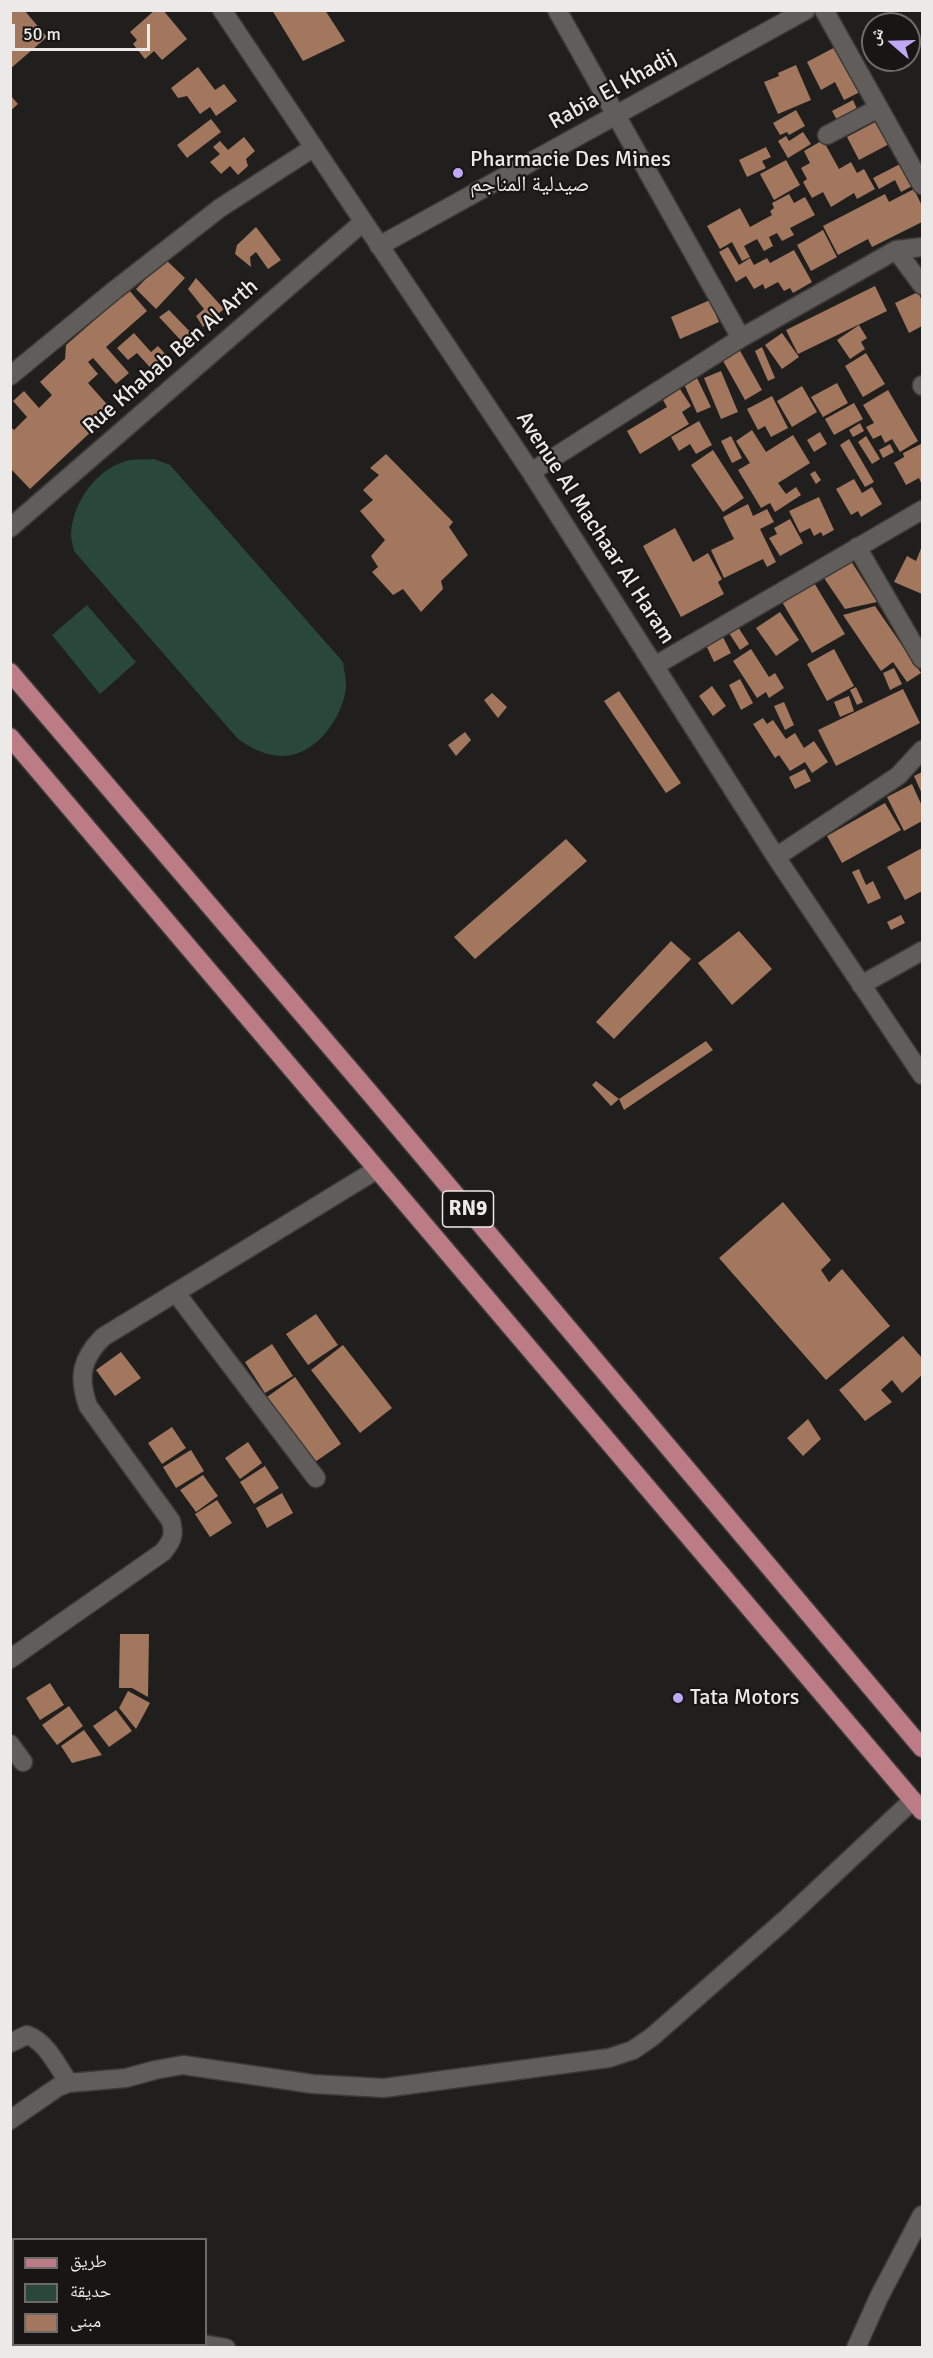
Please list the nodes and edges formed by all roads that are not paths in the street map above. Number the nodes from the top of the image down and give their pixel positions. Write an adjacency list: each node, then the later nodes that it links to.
1 (222, 10): 8 (street, Avenue Al Machaar Al Haram)
2 (557, 10): 6 (street)
3 (806, 10): 6 (street, Rabia El Khadij)
4 (824, 10): 5 (street)
5 (879, 108): 7 (street); 9 (street)
6 (615, 116): 11 (street, Rabia El Khadij); 15 (street)
7 (827, 135)
8 (313, 148): 10 (street, Avenue Al Machaar Al Haram); 16 (street)
9 (922, 185)
10 (362, 223): 11 (street, Avenue Al Machaar Al Haram); 19 (street, Rue Khabab Ben Al Arth)
11 (379, 246): 17 (street, Avenue Al Machaar Al Haram)
12 (922, 247): 13 (street)
13 (896, 250): 14 (street); 15 (street)
14 (922, 285)
15 (741, 338): 17 (street)
16 (10, 376)
17 (531, 472): 22 (street, Avenue Al Machaar Al Haram)
18 (922, 510): 20 (street)
19 (10, 528)
20 (857, 547): 21 (street); 22 (street)
21 (922, 659)
22 (656, 665): 26 (street, Avenue Al Machaar Al Haram)
23 (10, 672): 35 (main road, RN9)
24 (10, 737): 30 (main road, RN9)
25 (922, 750): 26 (street)
26 (776, 857): 28 (street, Avenue Al Machaar Al Haram)
27 (922, 951): 28 (street)
28 (861, 985): 29 (street, Avenue Al Machaar Al Haram)
29 (922, 1075)
30 (376, 1170): 31 (street); 37 (main road, RN9)
31 (176, 1293): 32 (street); 33 (street)
32 (316, 1478)
33 (10, 1659)
34 (10, 1744): 36 (street)
35 (922, 1748)
36 (23, 1762)
37 (918, 1806): 39 (street)
38 (10, 2043): 39 (street)
39 (69, 2083): 40 (street)
40 (10, 2120)
41 (922, 2215): 44 (street)
42 (207, 2345): 43 (street)
43 (226, 2348)
44 (856, 2348)

